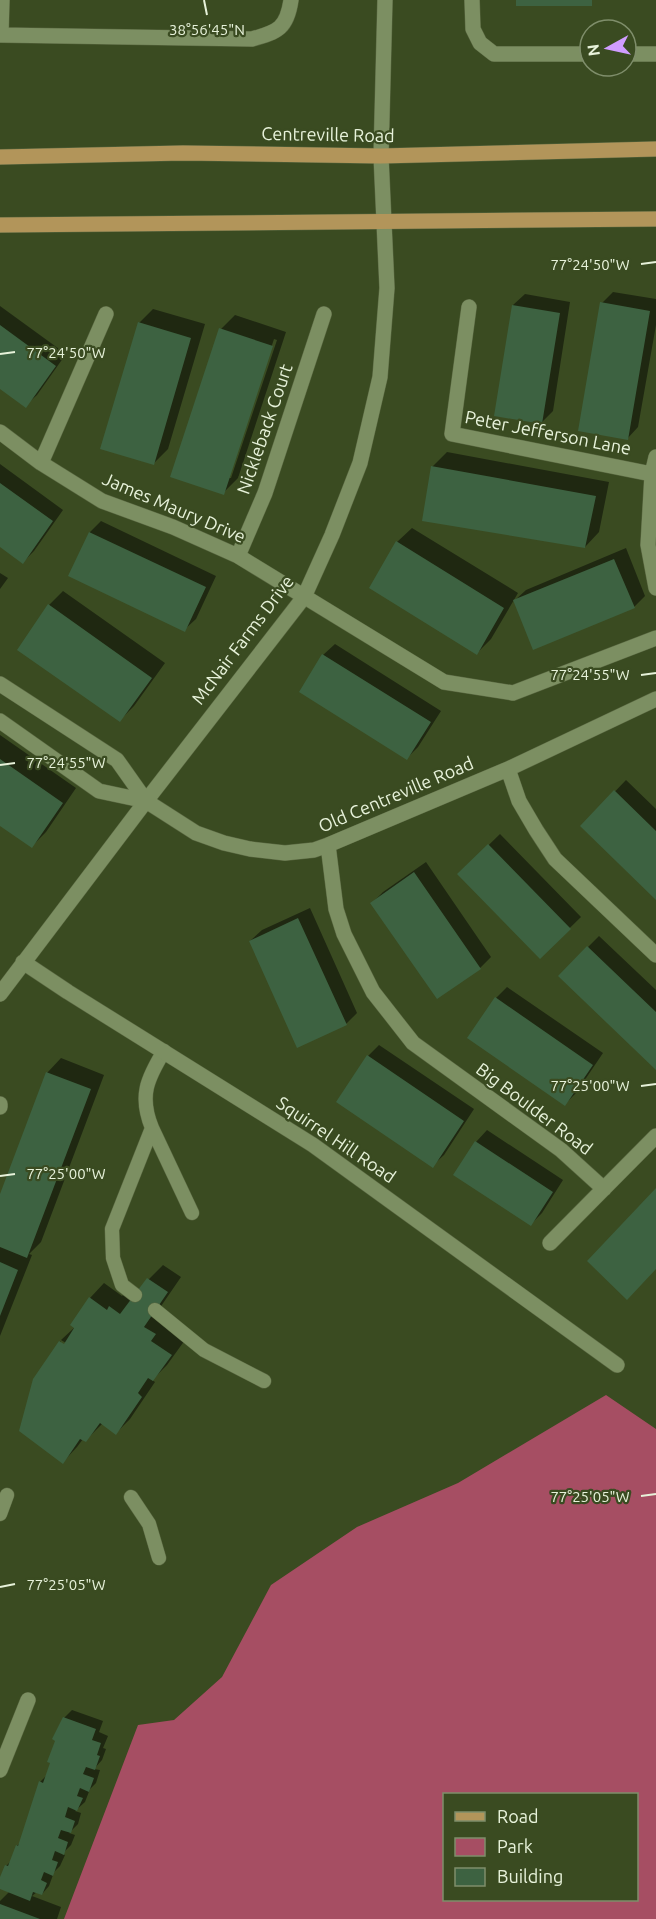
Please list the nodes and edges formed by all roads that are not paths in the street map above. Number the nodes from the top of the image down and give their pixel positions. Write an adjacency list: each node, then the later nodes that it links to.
1 (2, 0): 5 (street)
2 (291, 0): 5 (street)
3 (385, 0): 10 (street, McNair Farms Drive)
4 (472, 0): 6 (street)
5 (1, 35)
6 (578, 54)
7 (638, 54): 8 (street)
8 (656, 54)
9 (656, 149): 10 (main road, Centreville Road)
10 (381, 156): 11 (main road, Centreville Road); 13 (street, McNair Farms Drive)
11 (0, 157)
12 (656, 219): 13 (main road)
13 (385, 220): 14 (main road); 24 (street, McNair Farms Drive)
14 (0, 225)
15 (469, 307): 21 (street, Peter Jefferson Lane)
16 (324, 314): 22 (street, Nickleback Court)
17 (106, 315): 20 (street)
18 (0, 432): 20 (street, James Maury Drive)
19 (656, 457): 21 (street)
20 (41, 464): 22 (street, James Maury Drive)
21 (654, 474): 23 (street)
22 (238, 555): 24 (street, James Maury Drive)
23 (656, 588)
24 (304, 597): 25 (street, James Maury Drive); 30 (street, McNair Farms Drive)
25 (656, 638)
26 (0, 684): 30 (street)
27 (656, 699): 29 (street, Old Centreville Road)
28 (0, 721): 30 (street)
29 (508, 769): 31 (street, Old Centreville Road); 32 (street)
30 (146, 801): 31 (street, Old Centreville Road); 33 (street, McNair Farms Drive)
31 (328, 845): 38 (street, Big Boulder Road)
32 (656, 955)
33 (24, 962): 34 (street, McNair Farms Drive); 35 (street, Squirrel Hill Road)
34 (0, 994)
35 (164, 1052): 36 (lane); 43 (street, Squirrel Hill Road)
36 (152, 1128): 39 (lane); 41 (lane)
37 (656, 1136): 38 (street)
38 (604, 1189): 40 (street)
39 (192, 1213)
40 (550, 1244)
41 (135, 1295)
42 (155, 1310): 44 (lane)
43 (617, 1365)
44 (264, 1381)
45 (7, 1495): 47 (lane)
46 (131, 1497): 48 (lane)
47 (0, 1514)
48 (159, 1558)
49 (28, 1700): 50 (street)
50 (0, 1770)

